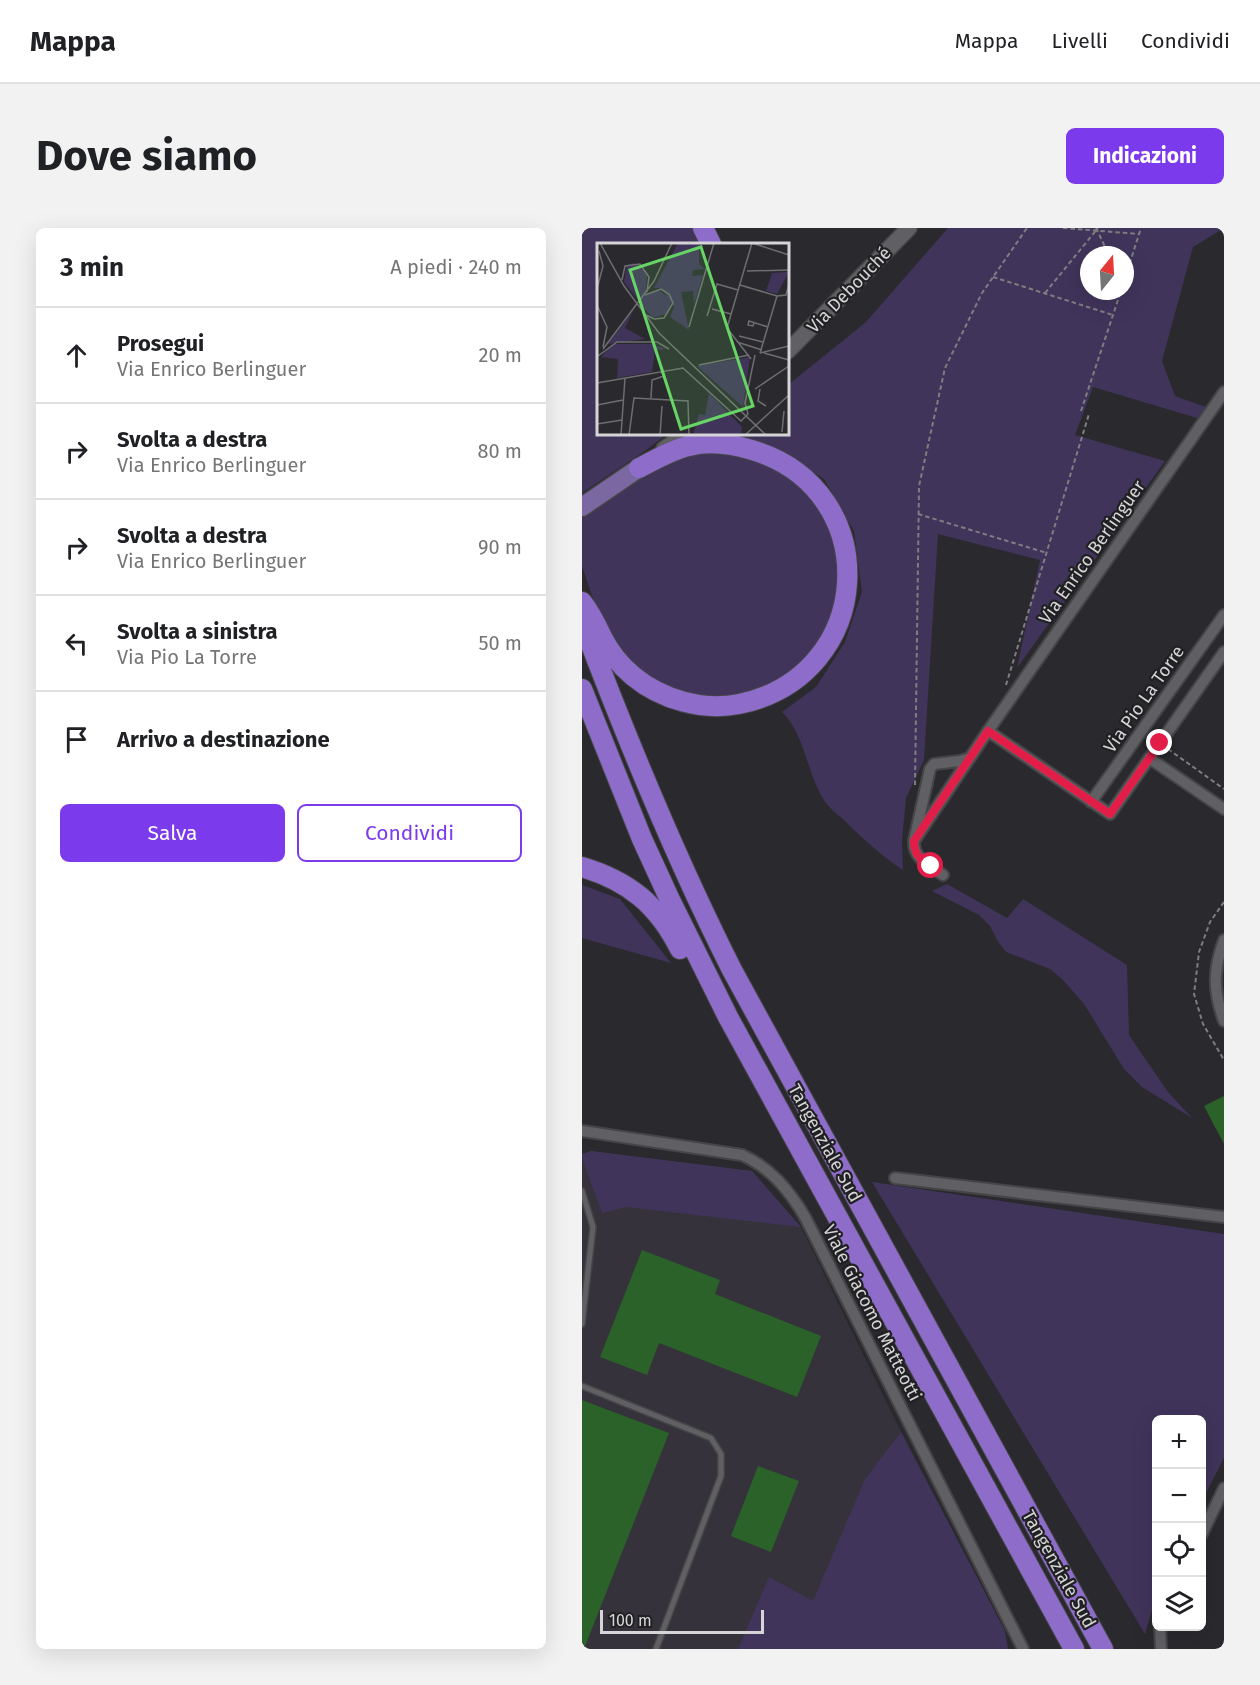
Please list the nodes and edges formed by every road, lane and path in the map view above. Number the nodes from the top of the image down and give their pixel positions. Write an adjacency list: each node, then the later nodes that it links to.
1 (703, 228): 8 (highway)
2 (909, 228): 15 (main road, Via Debouché)
3 (1027, 228): 11 (path)
4 (1062, 228): 6 (path)
5 (1141, 228): 7 (path)
6 (1097, 229): 7 (path); 9 (path); 12 (path)
7 (1139, 234): 10 (path)
8 (710, 243)
9 (1105, 246)
10 (1134, 250)
11 (993, 277): 12 (path); 22 (path)
12 (1045, 293): 14 (path)
13 (1118, 300): 14 (path)
14 (1113, 315): 17 (path)
15 (789, 350)
16 (1224, 392): 29 (street, Via Enrico Berlinguer)
17 (1081, 411)
18 (1089, 414): 23 (path)
19 (673, 440): 20 (main road)
20 (639, 468): 21 (main road); 24 (highway)
21 (584, 506)
22 (918, 514): 23 (path); 34 (path)
23 (1047, 553): 29 (path)
24 (582, 602)
25 (1224, 615): 37 (street, Via Pio La Torre)
26 (582, 621): 57 (highway, Tangenziale Sud)
27 (1224, 652): 31 (street)
28 (582, 689): 44 (highway, Tangenziale Sud)
29 (1011, 698): 30 (street, Via Enrico Berlinguer)
30 (988, 731): 32 (street, Via Enrico Berlinguer); 37 (street)
31 (1160, 743): 33 (street); 35 (path)
32 (970, 758): 34 (street); 36 (street, Via Enrico Berlinguer)
33 (1149, 758): 37 (street); 38 (street)
34 (920, 789): 36 (street); 39 (street)
35 (1224, 789)
36 (941, 800): 39 (street, Via Enrico Berlinguer)
37 (1092, 802)
38 (1224, 809)
39 (914, 841): 41 (street)
40 (582, 867): 44 (highway)
41 (943, 874)
42 (1224, 940): 43 (street)
43 (1224, 1021)
44 (759, 1077): 56 (highway, Tangenziale Sud)
45 (582, 1131): 55 (street, Viale Giacomo Matteotti)
46 (895, 1178): 48 (street)
47 (582, 1191): 49 (lane)
48 (1224, 1217)
49 (582, 1324)
50 (582, 1386): 54 (lane)
51 (1224, 1488): 52 (street)
52 (1206, 1526)
53 (1160, 1631): 58 (street)
54 (656, 1649)
55 (1023, 1649)
56 (1074, 1649)
57 (1103, 1649)
58 (1161, 1649)

